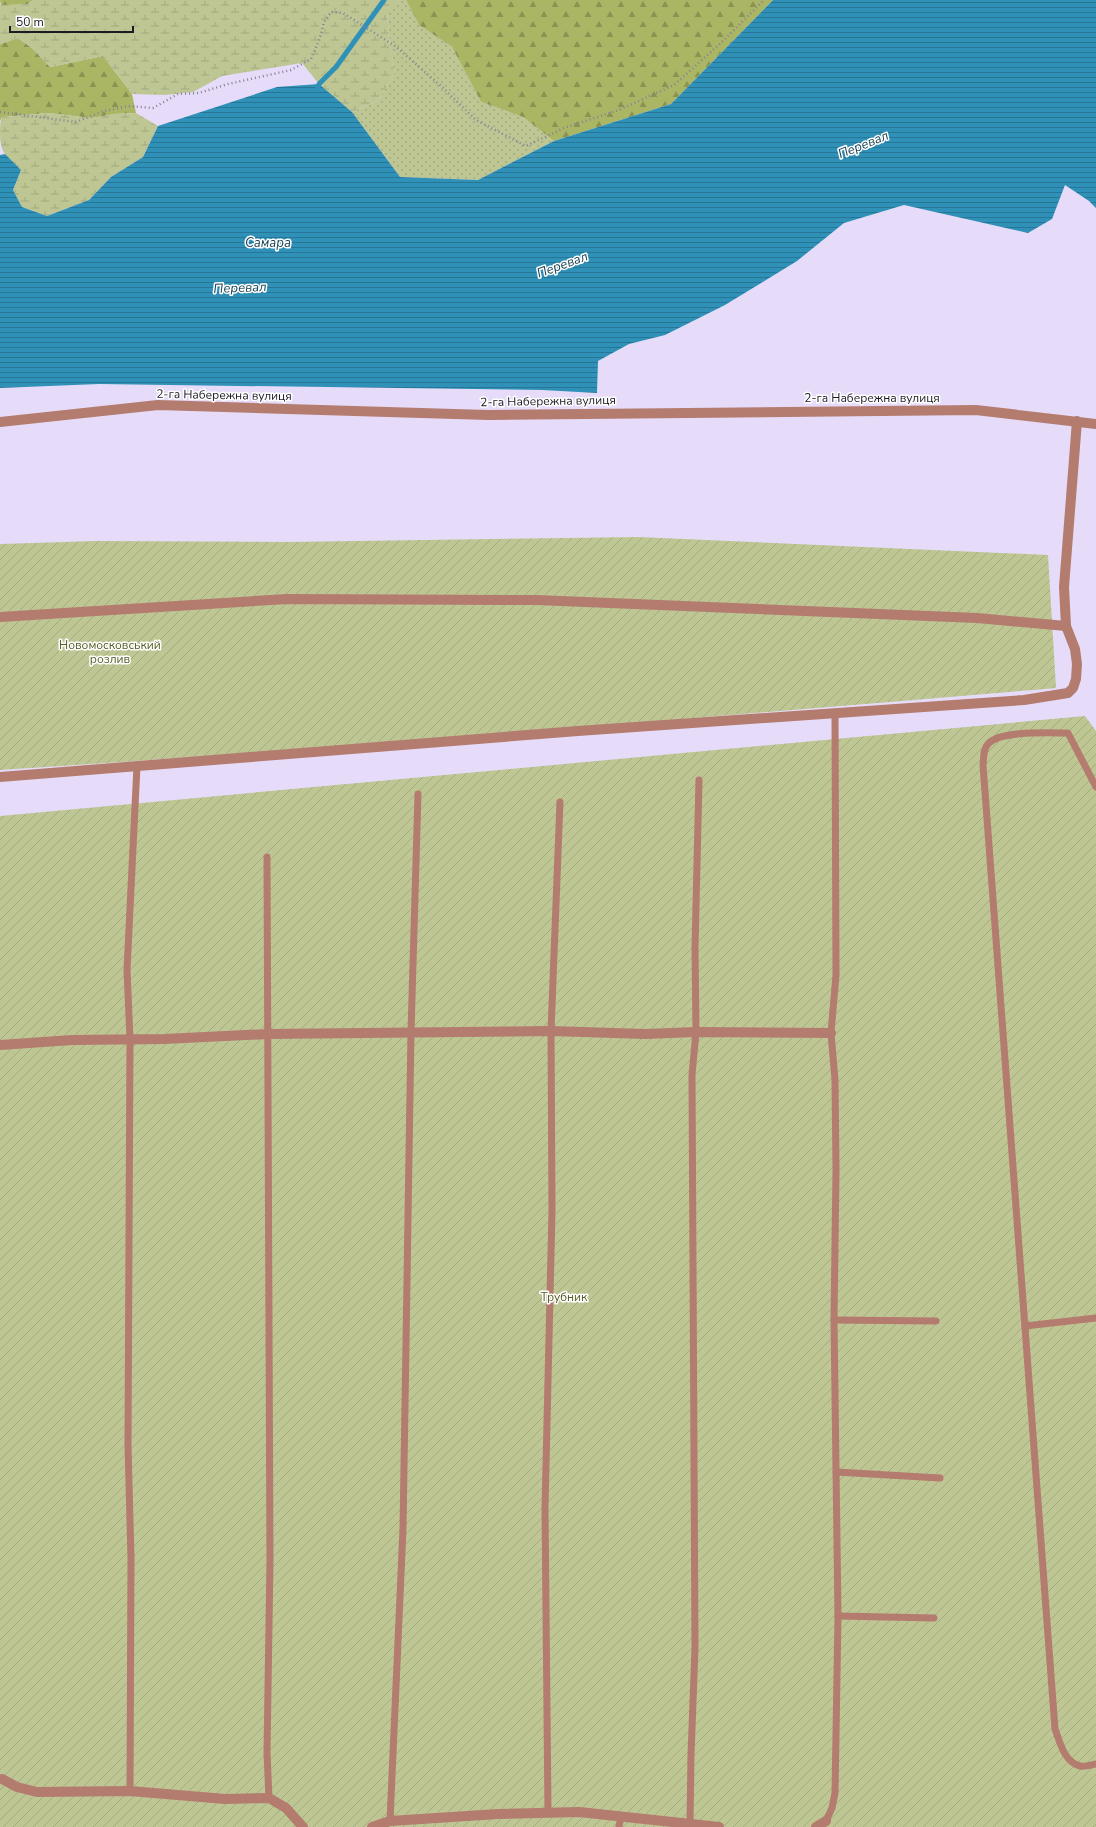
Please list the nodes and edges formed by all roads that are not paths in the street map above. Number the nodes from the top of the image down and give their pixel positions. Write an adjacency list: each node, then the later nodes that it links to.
1 (1077, 421): 2 (street, 2-га Набережна вулиця); 3 (street, 2-га Набережна вулиця); 5 (street)
2 (0, 422)
3 (1096, 424)
4 (0, 617): 5 (street)
5 (1066, 626): 6 (street)
6 (835, 713): 7 (street); 17 (lane)
7 (136, 766): 8 (street); 19 (lane)
8 (0, 777)
9 (699, 780): 16 (lane)
10 (1096, 787): 24 (lane)
11 (418, 794): 15 (lane)
12 (560, 802): 14 (lane)
13 (267, 857): 18 (lane)
14 (551, 1031): 15 (street); 16 (street); 33 (lane)
15 (411, 1032): 18 (street); 37 (lane)
16 (696, 1032): 17 (street); 36 (lane)
17 (831, 1033): 22 (lane)
18 (268, 1034): 19 (street); 32 (lane)
19 (130, 1039): 20 (street); 31 (lane)
20 (0, 1045)
21 (1096, 1318): 24 (lane)
22 (834, 1320): 23 (lane); 25 (lane)
23 (936, 1321)
24 (1025, 1326): 29 (lane)
25 (836, 1472): 26 (lane); 27 (lane)
26 (940, 1478)
27 (838, 1616): 28 (lane); 35 (lane)
28 (934, 1618)
29 (1096, 1764)
30 (1, 1778): 31 (street)
31 (130, 1791): 32 (street)
32 (269, 1798): 38 (street)
33 (548, 1813): 34 (street); 37 (street)
34 (621, 1816): 36 (street); 40 (lane)
35 (826, 1821): 42 (street)
36 (690, 1823): 41 (street)
37 (386, 1824): 39 (street)
38 (303, 1827)
39 (372, 1827)
40 (619, 1827)
41 (719, 1827)
42 (816, 1827)

